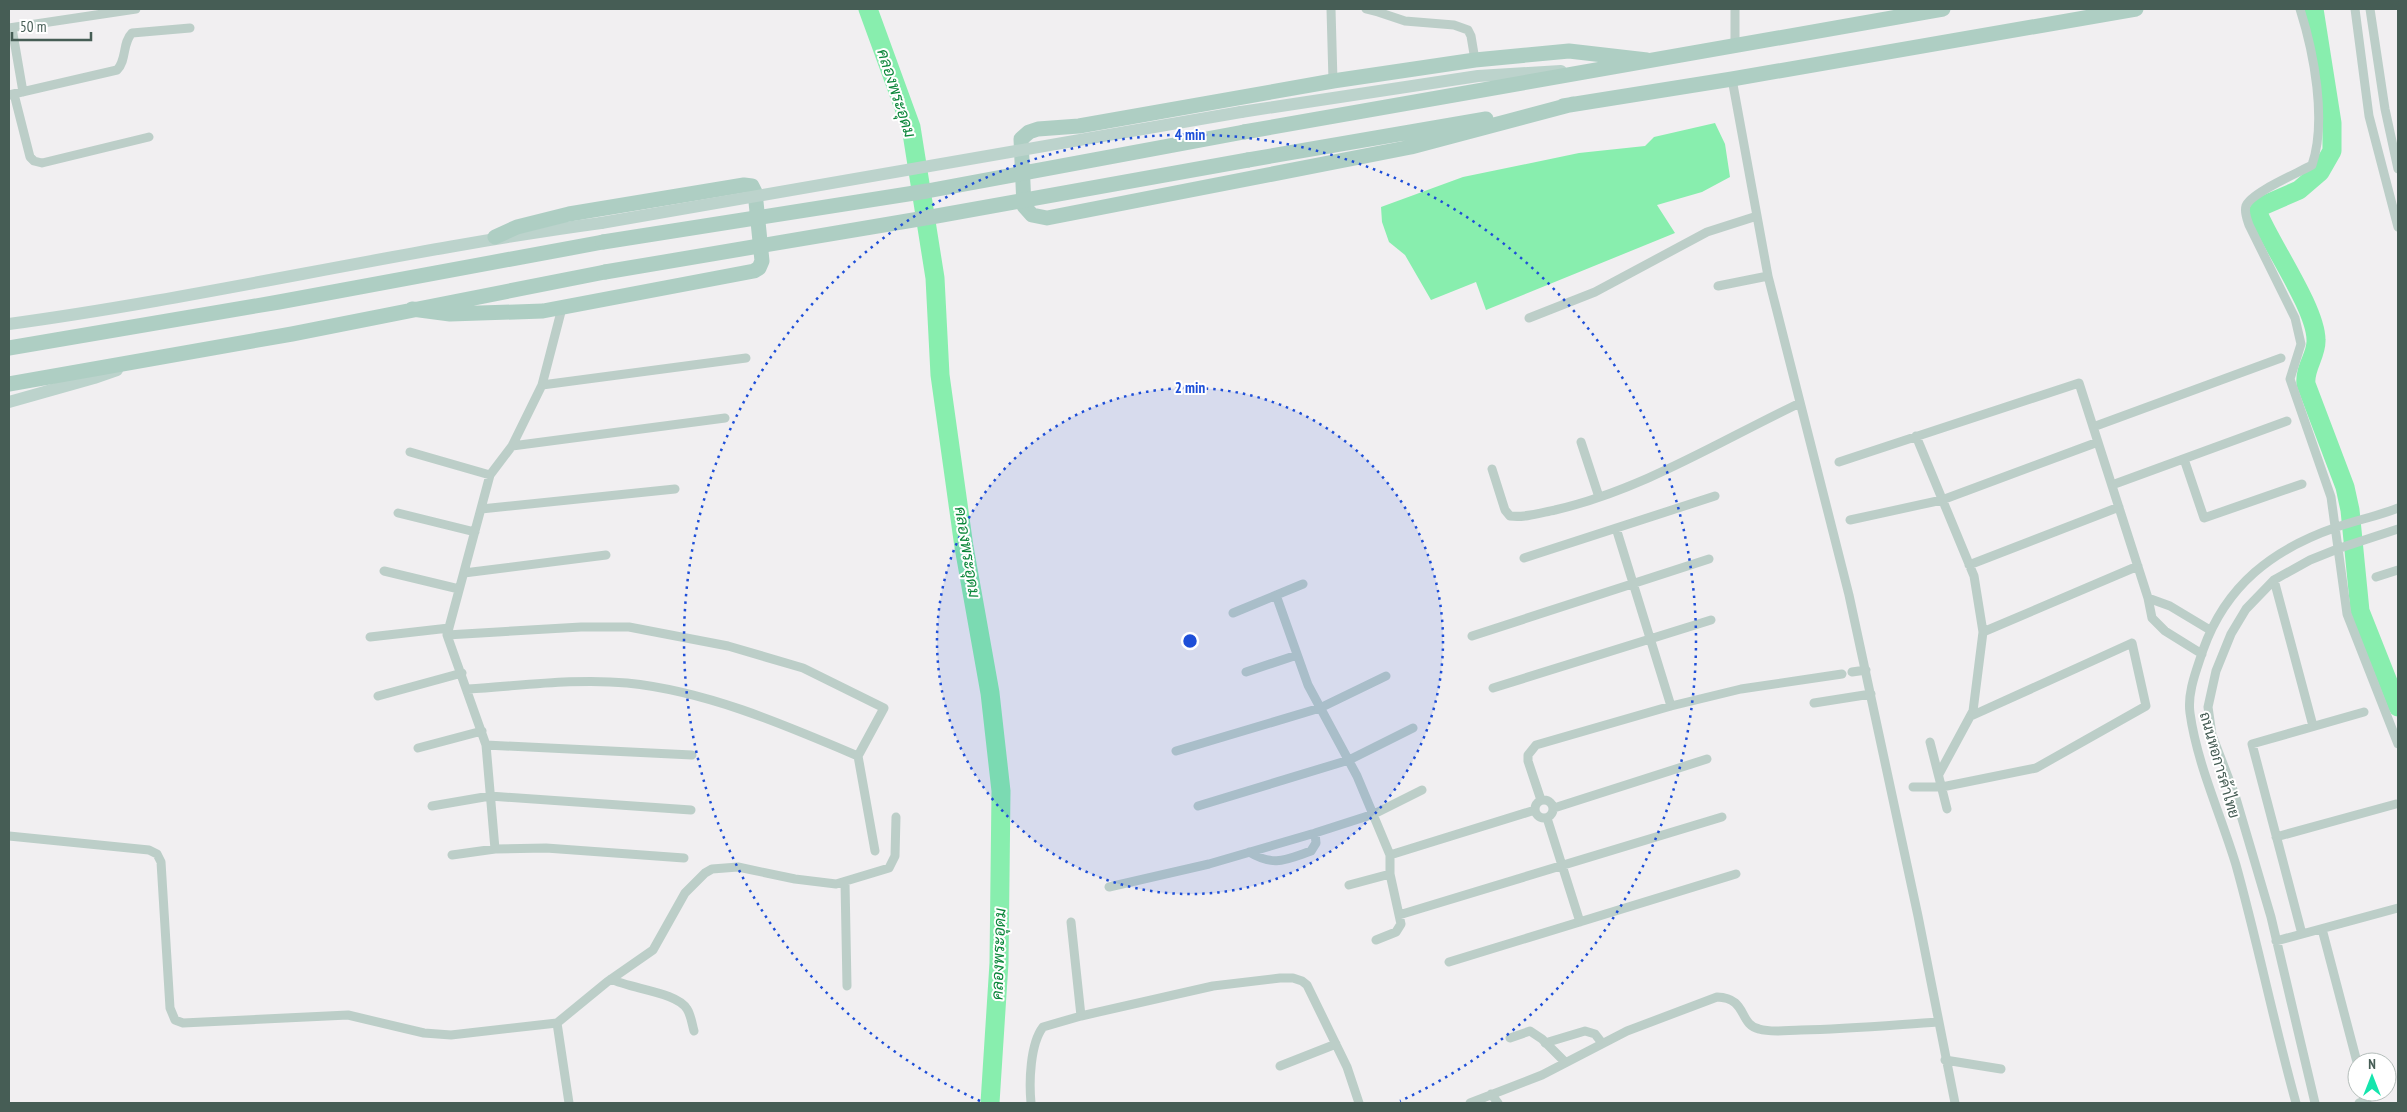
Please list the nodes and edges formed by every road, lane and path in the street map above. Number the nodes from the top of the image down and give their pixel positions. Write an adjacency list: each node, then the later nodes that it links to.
1 (136, 9): 11 (street)
2 (1331, 9): 18 (street)
3 (1366, 9): 10 (street)
4 (1734, 9): 13 (street)
5 (1943, 9): 13 (main road)
6 (2136, 9): 17 (main road)
7 (2300, 9): 63 (street)
8 (2355, 9): 24 (street)
9 (2370, 9): 22 (street)
10 (1379, 10): 14 (street)
11 (10, 28): 19 (street)
12 (190, 28): 19 (street)
13 (1735, 45): 15 (main road)
14 (1475, 60): 15 (main road); 18 (main road)
15 (1647, 60): 16 (main road)
16 (1586, 71): 25 (main road, bridge); 32 (main road, bridge)
17 (1732, 79): 20 (main road); 23 (street)
18 (1333, 81): 20 (main road)
19 (15, 93): 21 (street)
20 (1573, 104): 29 (main road, bridge)
21 (149, 137)
22 (2398, 169)
23 (1757, 216): 26 (street); 30 (street)
24 (2398, 227)
25 (495, 237): 28 (main road); 31 (main road)
26 (1768, 276): 27 (street); 39 (street)
27 (1718, 286)
28 (562, 308): 29 (main road); 37 (street)
29 (412, 309): 35 (main road)
30 (1530, 318)
31 (9, 324)
32 (9, 348)
33 (746, 358): 37 (street)
34 (2281, 358): 42 (street)
35 (136, 362): 36 (main road); 38 (main road)
36 (9, 384)
37 (542, 384): 46 (street)
38 (9, 402)
39 (1800, 403): 56 (street); 93 (street)
40 (724, 418): 46 (street)
41 (2287, 420): 48 (street)
42 (2093, 427): 43 (street); 45 (street)
43 (1916, 436): 49 (street); 57 (street)
44 (1580, 442): 56 (street)
45 (2098, 442): 53 (street); 57 (street)
46 (512, 446): 51 (street)
47 (410, 452): 51 (street)
48 (2184, 458): 52 (street); 53 (street)
49 (1839, 462)
50 (1492, 469): 56 (street)
51 (490, 475): 60 (street)
52 (2302, 484)
53 (2112, 485): 58 (street)
54 (675, 489): 60 (street)
55 (1715, 496): 64 (street)
56 (1600, 497)
57 (1942, 500): 62 (street); 71 (street)
58 (2119, 507): 71 (street); 72 (street)
59 (2398, 508): 63 (street, ถนนหอการค้าไทย)
60 (481, 509): 66 (street)
61 (398, 513): 66 (street)
62 (1850, 520)
63 (2336, 527): 67 (street); 85 (street, ถนนหอการค้าไทย)
64 (1616, 528): 69 (street); 79 (street)
65 (2398, 529): 67 (street, ถนนหอการค้าไทย)
66 (475, 532): 75 (street)
67 (2342, 547): 77 (street, ถนนหอการค้าไทย); 112 (street)
68 (606, 555): 75 (street)
69 (1524, 558)
70 (1709, 559): 79 (street)
71 (1969, 565): 87 (street)
72 (2138, 566): 82 (street); 87 (street)
73 (2398, 570): 76 (street)
74 (384, 571): 80 (street)
75 (464, 572): 80 (street)
76 (2376, 577)
77 (2274, 580): 108 (street); 159 (street, ถนนหอการค้าไทย)
78 (1303, 584): 81 (street)
79 (1633, 584): 88 (street); 90 (street)
80 (460, 589): 86 (street)
81 (1276, 595): 83 (street); 91 (street)
82 (2148, 598): 85 (street); 92 (street)
83 (1233, 613)
84 (1711, 620): 90 (street)
85 (2210, 630): 92 (street, ถนนหอการค้าไทย)
86 (448, 632): 89 (street); 96 (street); 117 (street)
87 (1983, 632): 107 (street)
88 (1472, 636)
89 (370, 637)
90 (1651, 639): 99 (street); 104 (street)
91 (1297, 654): 94 (street); 105 (street)
92 (2202, 654): 183 (street, ถนนหอการค้าไทย)
93 (1866, 670): 95 (street); 101 (street)
94 (1246, 672)
95 (1852, 672)
96 (462, 673): 100 (street); 102 (street)
97 (1842, 674): 104 (street)
98 (1386, 676): 105 (street)
99 (1493, 688)
100 (468, 689): 110 (street); 117 (street)
101 (1871, 694): 103 (street); 164 (street)
102 (378, 696)
103 (1814, 703)
104 (1671, 706): 125 (street)
105 (1320, 708): 115 (street); 118 (street)
106 (2364, 712): 108 (street)
107 (1971, 716): 120 (street); 121 (street)
108 (2314, 726): 139 (street)
109 (1413, 728): 118 (street)
110 (482, 732): 113 (street); 114 (street)
111 (1930, 742): 120 (street)
112 (2398, 744)
113 (486, 745): 116 (street); 124 (street)
114 (418, 748)
115 (1176, 751)
116 (692, 755)
117 (858, 756): 141 (street)
118 (1349, 760): 128 (street); 133 (street)
119 (1707, 760): 129 (street)
120 (1939, 774): 121 (street)
121 (1942, 786): 122 (street); 130 (street)
122 (1912, 787)
123 (1422, 790): 133 (street)
124 (490, 796): 127 (street); 131 (street); 140 (street)
125 (1541, 800): 129 (street); 132 (street)
126 (2396, 804): 139 (street)
127 (432, 806)
128 (1198, 806)
129 (1554, 808): 136 (street)
130 (1947, 809)
131 (691, 810)
132 (1535, 810): 136 (street); 144 (street)
133 (1374, 814): 137 (street); 144 (street)
134 (896, 817): 149 (street)
135 (1722, 817): 146 (street)
136 (1547, 818): 146 (street)
137 (1315, 833): 142 (street); 142 (street)
138 (9, 836): 165 (street)
139 (2276, 837): 157 (street)
140 (495, 849): 143 (street); 145 (street)
141 (875, 851)
142 (1249, 852): 151 (street)
143 (452, 855)
144 (1390, 856): 147 (street)
145 (684, 858)
146 (1562, 866): 153 (street); 155 (street)
147 (1390, 874): 150 (street); 153 (street)
148 (1736, 874): 155 (street)
149 (845, 882): 161 (street); 162 (street)
150 (1349, 885)
151 (1109, 887)
152 (2398, 908): 156 (street)
153 (1399, 915): 158 (street)
154 (1071, 922): 163 (street)
155 (1580, 922): 160 (street)
156 (2322, 929): 157 (street); 171 (street)
157 (2302, 934): 159 (street)
158 (1376, 940)
159 (2276, 941): 184 (street, ถนนหอการค้าไทย)
160 (1449, 962)
161 (611, 979): 165 (street); 166 (street)
162 (847, 986)
163 (1081, 1016): 170 (street); 178 (street)
164 (1938, 1022): 169 (street); 172 (street)
165 (557, 1023): 177 (street)
166 (694, 1031)
167 (1510, 1038): 168 (street)
168 (1545, 1042): 169 (street); 173 (street)
169 (1602, 1043): 173 (street)
170 (1336, 1044): 174 (street); 179 (street)
171 (2354, 1052)
172 (1945, 1060): 175 (street); 182 (street)
173 (1565, 1062): 176 (street)
174 (1280, 1066)
175 (2001, 1069)
176 (1491, 1094): 180 (street); 181 (street)
177 (569, 1103)
178 (1031, 1103)
179 (1359, 1103)
180 (1470, 1103)
181 (1498, 1103)
182 (1955, 1103)
183 (2296, 1103)
184 (2314, 1103)

